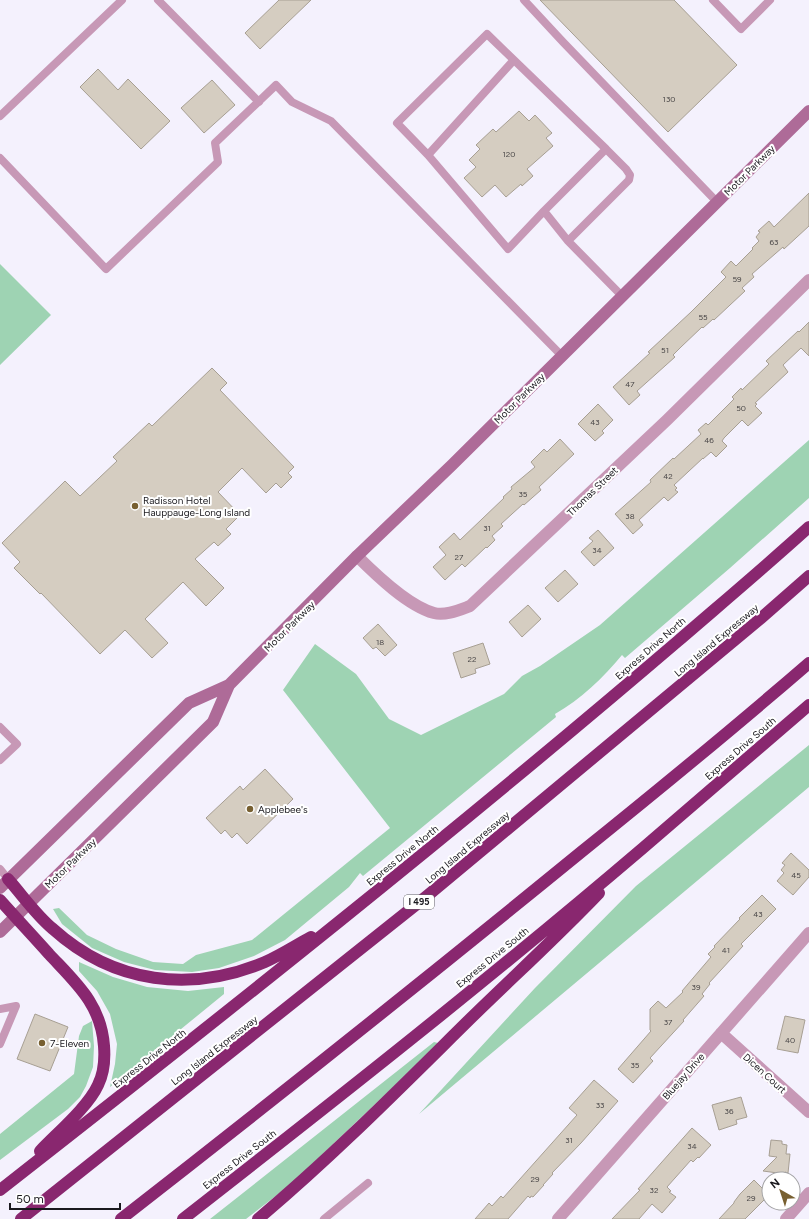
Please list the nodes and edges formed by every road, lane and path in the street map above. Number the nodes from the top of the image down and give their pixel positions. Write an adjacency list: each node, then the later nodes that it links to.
1 (122, 0): 9 (lane)
2 (158, 0): 7 (lane)
3 (524, 0): 13 (lane)
4 (713, 0): 5 (lane)
5 (770, 0)
6 (513, 60): 10 (lane); 11 (lane); 11 (lane)
7 (259, 102): 12 (lane); 18 (lane)
8 (809, 111): 13 (main road, Motor Parkway)
9 (0, 116)
10 (606, 149): 14 (lane); 15 (lane)
11 (428, 155): 14 (lane)
12 (0, 158)
13 (718, 202): 17 (main road, Motor Parkway)
14 (544, 211): 15 (lane)
15 (568, 240): 17 (lane)
16 (809, 280): 20 (street, Thomas Street)
17 (622, 296): 18 (main road, Motor Parkway)
18 (562, 356): 20 (main road, Motor Parkway)
19 (809, 527): 33 (highway, Express Drive North)
20 (357, 556): 23 (main road, Motor Parkway)
21 (809, 576): 44 (highway, Long Island Expressway / I 495)
22 (809, 663): 45 (highway)
23 (229, 685): 29 (main road, Motor Parkway); 31 (main road, Motor Parkway)
24 (809, 705): 27 (highway, Express Drive South)
25 (0, 727): 26 (lane)
26 (0, 760)
27 (642, 849): 46 (highway, Express Drive South); 47 (highway)
28 (0, 869): 29 (lane)
29 (4, 883): 31 (highway)
30 (0, 900): 32 (highway)
31 (29, 903): 32 (main road, Motor Parkway); 33 (highway)
32 (15, 917): 34 (main road, Motor Parkway); 41 (highway)
33 (344, 918): 41 (highway, Express Drive North)
34 (0, 932)
35 (809, 933): 37 (street, Bluejay Drive)
36 (0, 1008): 38 (lane)
37 (721, 1033): 39 (street, Dicen Court); 49 (street, Bluejay Drive)
38 (0, 1044)
39 (809, 1112)
40 (368, 1183): 43 (lane)
41 (2, 1188)
42 (809, 1193): 50 (street)
43 (333, 1216): 48 (lane)
44 (21, 1219)
45 (121, 1219)
46 (183, 1219)
47 (258, 1219)
48 (324, 1219)
49 (558, 1219)
50 (786, 1219)

